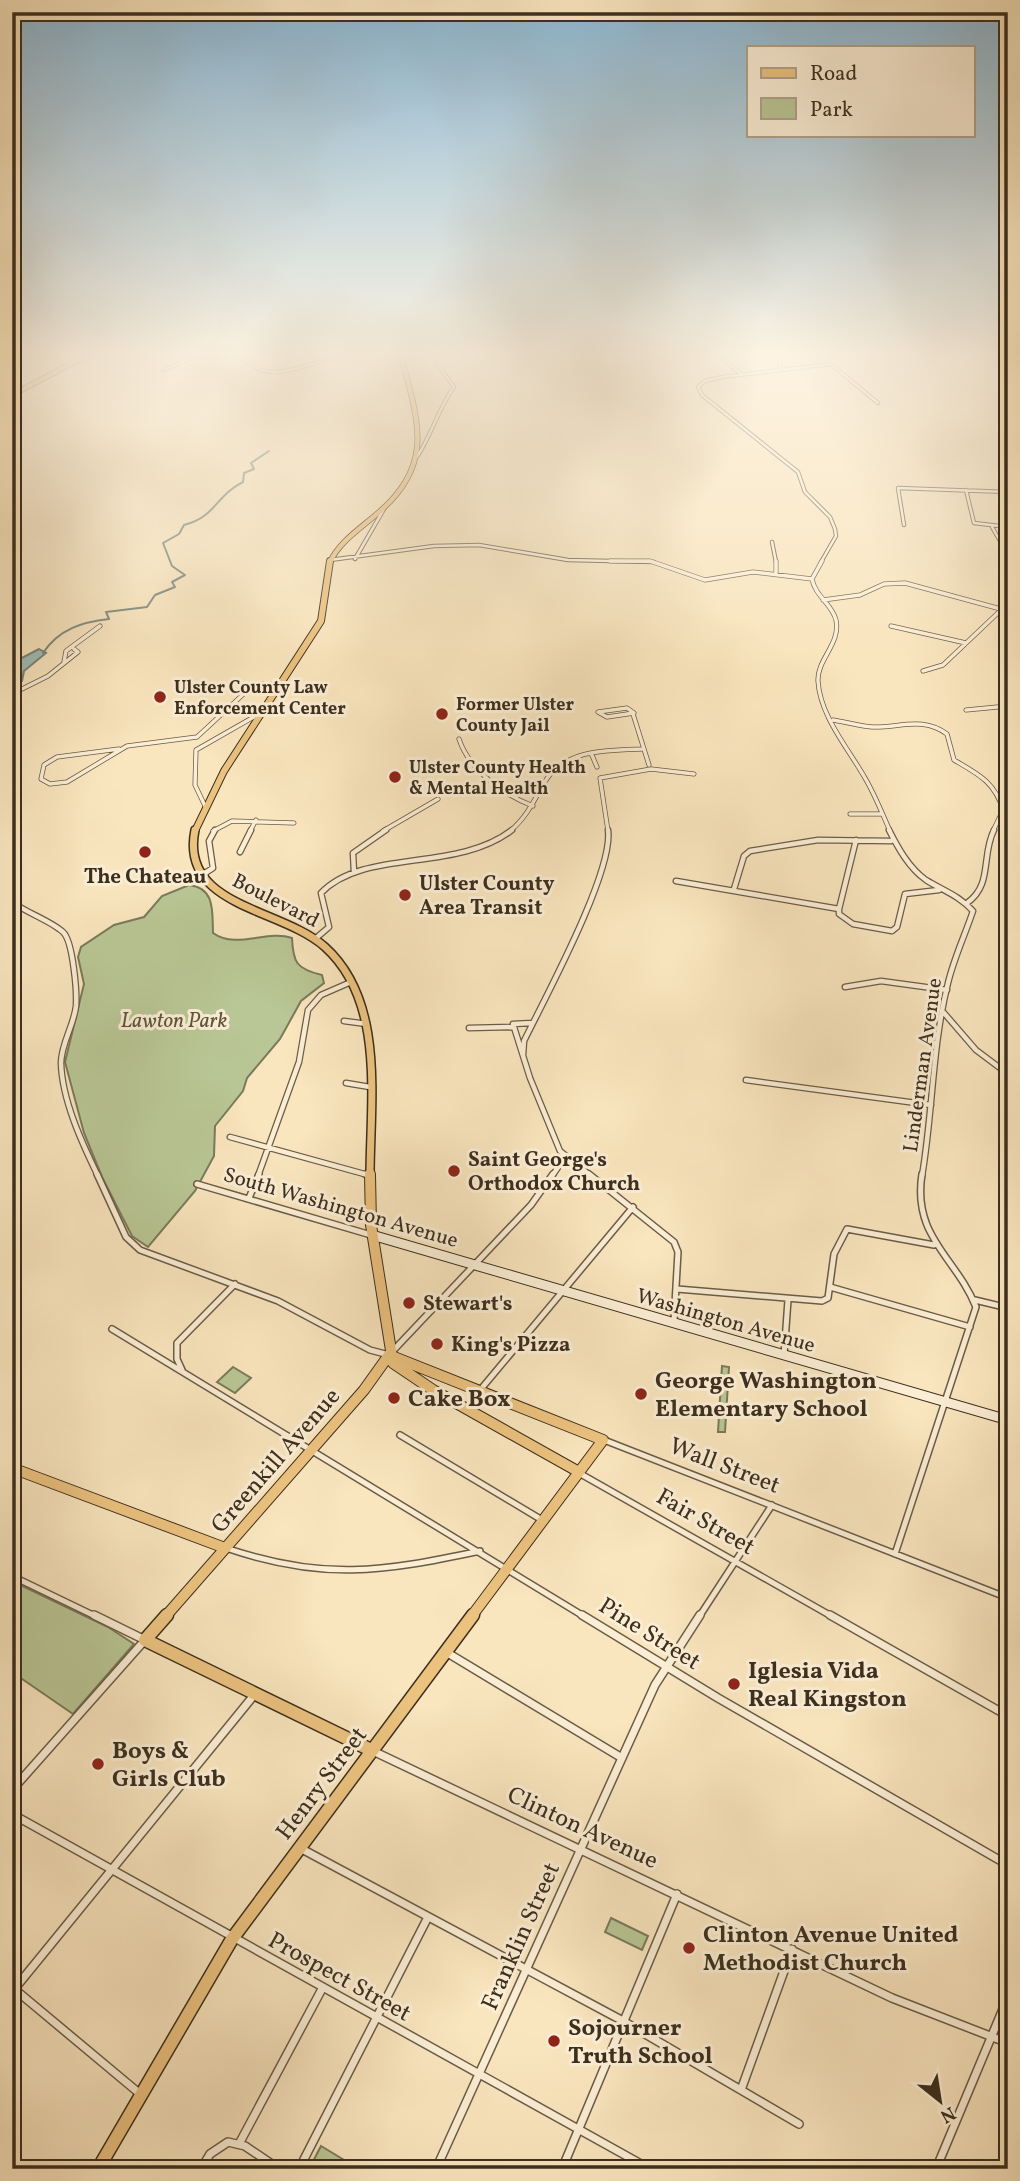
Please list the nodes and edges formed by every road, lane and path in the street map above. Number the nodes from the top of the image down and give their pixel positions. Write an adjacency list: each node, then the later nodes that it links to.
1 (417, 453): 4 (main road)
2 (420, 453): 4 (street)
3 (773, 453): 16 (street)
4 (417, 457): 7 (main road)
5 (966, 490): 6 (street); 8 (street); 9 (street)
6 (1008, 492)
7 (384, 508): 13 (street); 14 (main road)
8 (904, 525)
9 (991, 526): 10 (street); 12 (street)
10 (1008, 527)
11 (772, 542): 15 (street)
12 (1008, 546)
13 (354, 559): 14 (street); 15 (street)
14 (330, 560): 26 (main road, Boulevard)
15 (776, 574): 16 (street)
16 (812, 580): 17 (street)
17 (823, 600): 18 (street); 32 (street)
18 (1001, 609): 19 (street); 22 (street)
19 (1008, 611)
20 (100, 626): 23 (street)
21 (891, 626): 22 (street)
22 (966, 643): 25 (street)
23 (74, 649): 24 (street); 24 (street)
24 (64, 662): 27 (street)
25 (923, 671)
26 (281, 685): 30 (main road, Boulevard); 34 (street)
27 (12, 694)
28 (1008, 706): 29 (street)
29 (965, 710)
30 (263, 713): 42 (main road, Boulevard); 42 (street)
31 (633, 715): 31 (street); 35 (street)
32 (833, 720): 44 (street); 58 (street)
33 (459, 739): 41 (street)
34 (120, 749): 34 (street)
35 (642, 749): 36 (street); 38 (street)
36 (592, 753): 37 (street); 41 (street)
37 (597, 766)
38 (650, 767): 39 (street); 66 (street)
39 (694, 774)
40 (438, 799): 52 (street)
41 (533, 806): 52 (street)
42 (206, 808): 53 (main road, Boulevard)
43 (850, 814): 44 (street)
44 (881, 814): 50 (street)
45 (256, 820): 46 (street); 51 (street); 53 (street)
46 (294, 823)
47 (15, 825): 48 (street)
48 (12, 838)
49 (856, 840): 50 (street); 55 (street); 59 (street)
50 (892, 841): 56 (street)
51 (240, 852)
52 (354, 873): 60 (street)
53 (202, 875): 60 (main road, Boulevard)
54 (676, 881): 55 (street)
55 (734, 889): 59 (street)
56 (940, 890): 58 (street); 59 (street)
57 (12, 902): 86 (street)
58 (967, 904): 63 (street, Linderman Avenue)
59 (839, 909)
60 (315, 939): 61 (main road, Boulevard)
61 (352, 981): 67 (main road, Boulevard); 77 (street)
62 (845, 987): 63 (street)
63 (947, 990): 64 (street, Linderman Avenue)
64 (944, 1013): 71 (street); 75 (street, Linderman Avenue)
65 (344, 1021): 67 (street)
66 (531, 1023): 68 (street); 70 (street)
67 (368, 1024): 74 (main road, Boulevard)
68 (513, 1026): 69 (street); 70 (street)
69 (469, 1028)
70 (523, 1055): 78 (street)
71 (1008, 1074)
72 (746, 1080): 75 (street)
73 (346, 1083): 74 (street)
74 (370, 1087): 79 (main road, Boulevard)
75 (931, 1105): 84 (street, Linderman Avenue)
76 (230, 1137): 77 (street)
77 (270, 1148): 79 (street); 81 (street)
78 (566, 1156): 82 (street); 85 (street, Greenkill Avenue)
79 (371, 1175): 83 (main road, Boulevard)
80 (197, 1184): 81 (street, South Washington Avenue)
81 (249, 1198): 83 (street, South Washington Avenue)
82 (633, 1207): 88 (street); 89 (street)
83 (372, 1235): 85 (main road, South Washington Avenue); 96 (main road, Boulevard)
84 (934, 1245): 87 (street); 91 (street, Linderman Avenue)
85 (474, 1265): 89 (main road, Washington Avenue); 96 (street, Greenkill Avenue)
86 (235, 1284): 96 (street); 98 (street)
87 (830, 1287): 90 (street); 94 (street)
88 (677, 1289): 90 (street); 93 (street)
89 (563, 1291): 93 (main road, Washington Avenue); 99 (street)
90 (788, 1300): 97 (street)
91 (975, 1300): 92 (street); 94 (street)
92 (1008, 1308)
93 (674, 1323): 97 (main road, Washington Avenue)
94 (970, 1327): 100 (street)
95 (112, 1329): 98 (street, Pine Street)
96 (389, 1355): 99 (main road, Wall Street); 104 (main road, Greenkill Avenue); 106 (main road, Fair Street)
97 (784, 1355): 100 (main road, Washington Avenue)
98 (182, 1370): 104 (street, Pine Street)
99 (478, 1392): 103 (main road, Wall Street)
100 (945, 1402): 101 (main road, Washington Avenue); 111 (street)
101 (1008, 1420)
102 (400, 1435): 108 (street)
103 (603, 1440): 106 (main road, Henry Street); 107 (street, Wall Street)
104 (312, 1450): 109 (main road, Greenkill Avenue); 110 (street, Pine Street)
105 (12, 1468): 109 (main road)
106 (579, 1472): 108 (main road, Henry Street); 112 (street, Fair Street)
107 (772, 1505): 111 (street, Wall Street); 112 (street, Franklin Street)
108 (543, 1520): 113 (main road, Henry Street)
109 (225, 1548): 110 (street); 116 (main road, Greenkill Avenue)
110 (480, 1550): 113 (street, Pine Street)
111 (895, 1554): 115 (street, Wall Street)
112 (734, 1561): 118 (street, Franklin Street); 120 (street, Fair Street)
113 (508, 1567): 117 (main road, Henry Street); 118 (street, Pine Street)
114 (12, 1576): 116 (street)
115 (1008, 1598)
116 (145, 1640): 119 (main road, Clinton Avenue); 123 (street, Greenkill Avenue)
117 (445, 1651): 121 (main road, Henry Street); 122 (street)
118 (666, 1666): 122 (street, Franklin Street); 127 (street, Pine Street)
119 (255, 1694): 121 (main road, Clinton Avenue); 128 (street)
120 (1008, 1716)
121 (371, 1750): 125 (main road, Henry Street); 126 (street, Clinton Avenue)
122 (622, 1758): 126 (street, Franklin Street)
123 (12, 1790)
124 (12, 1814): 128 (street, Prospect Street)
125 (299, 1848): 130 (street); 131 (main road, Henry Street)
126 (580, 1849): 129 (street, Clinton Avenue); 133 (street, Franklin Street)
127 (1008, 1865)
128 (111, 1870): 131 (street, Prospect Street); 135 (street)
129 (677, 1894): 132 (street, Clinton Avenue); 138 (street)
130 (429, 1917): 133 (street); 137 (street)
131 (232, 1939): 134 (street, Prospect Street); 143 (main road, Henry Street)
132 (792, 1950): 139 (street, Clinton Avenue); 142 (street)
133 (526, 1969): 138 (street); 141 (street, Franklin Street)
134 (323, 1987): 137 (street, Prospect Street); 146 (street)
135 (13, 1990): 143 (street)
136 (1008, 1997): 139 (street)
137 (378, 2018): 141 (street, Prospect Street); 150 (street)
138 (623, 2021): 142 (street); 145 (street)
139 (991, 2037): 140 (street, Clinton Avenue); 154 (street)
140 (1008, 2043)
141 (479, 2074): 145 (street, Prospect Street); 151 (street, Franklin Street)
142 (741, 2090): 144 (street)
143 (139, 2094): 147 (main road, Henry Street)
144 (799, 2123)
145 (579, 2128): 152 (street); 153 (street, Prospect Street)
146 (239, 2144): 148 (street); 149 (street)
147 (98, 2169)
148 (201, 2169)
149 (279, 2169)
150 (299, 2169)
151 (436, 2169)
152 (562, 2169)
153 (650, 2169)
154 (936, 2169)

